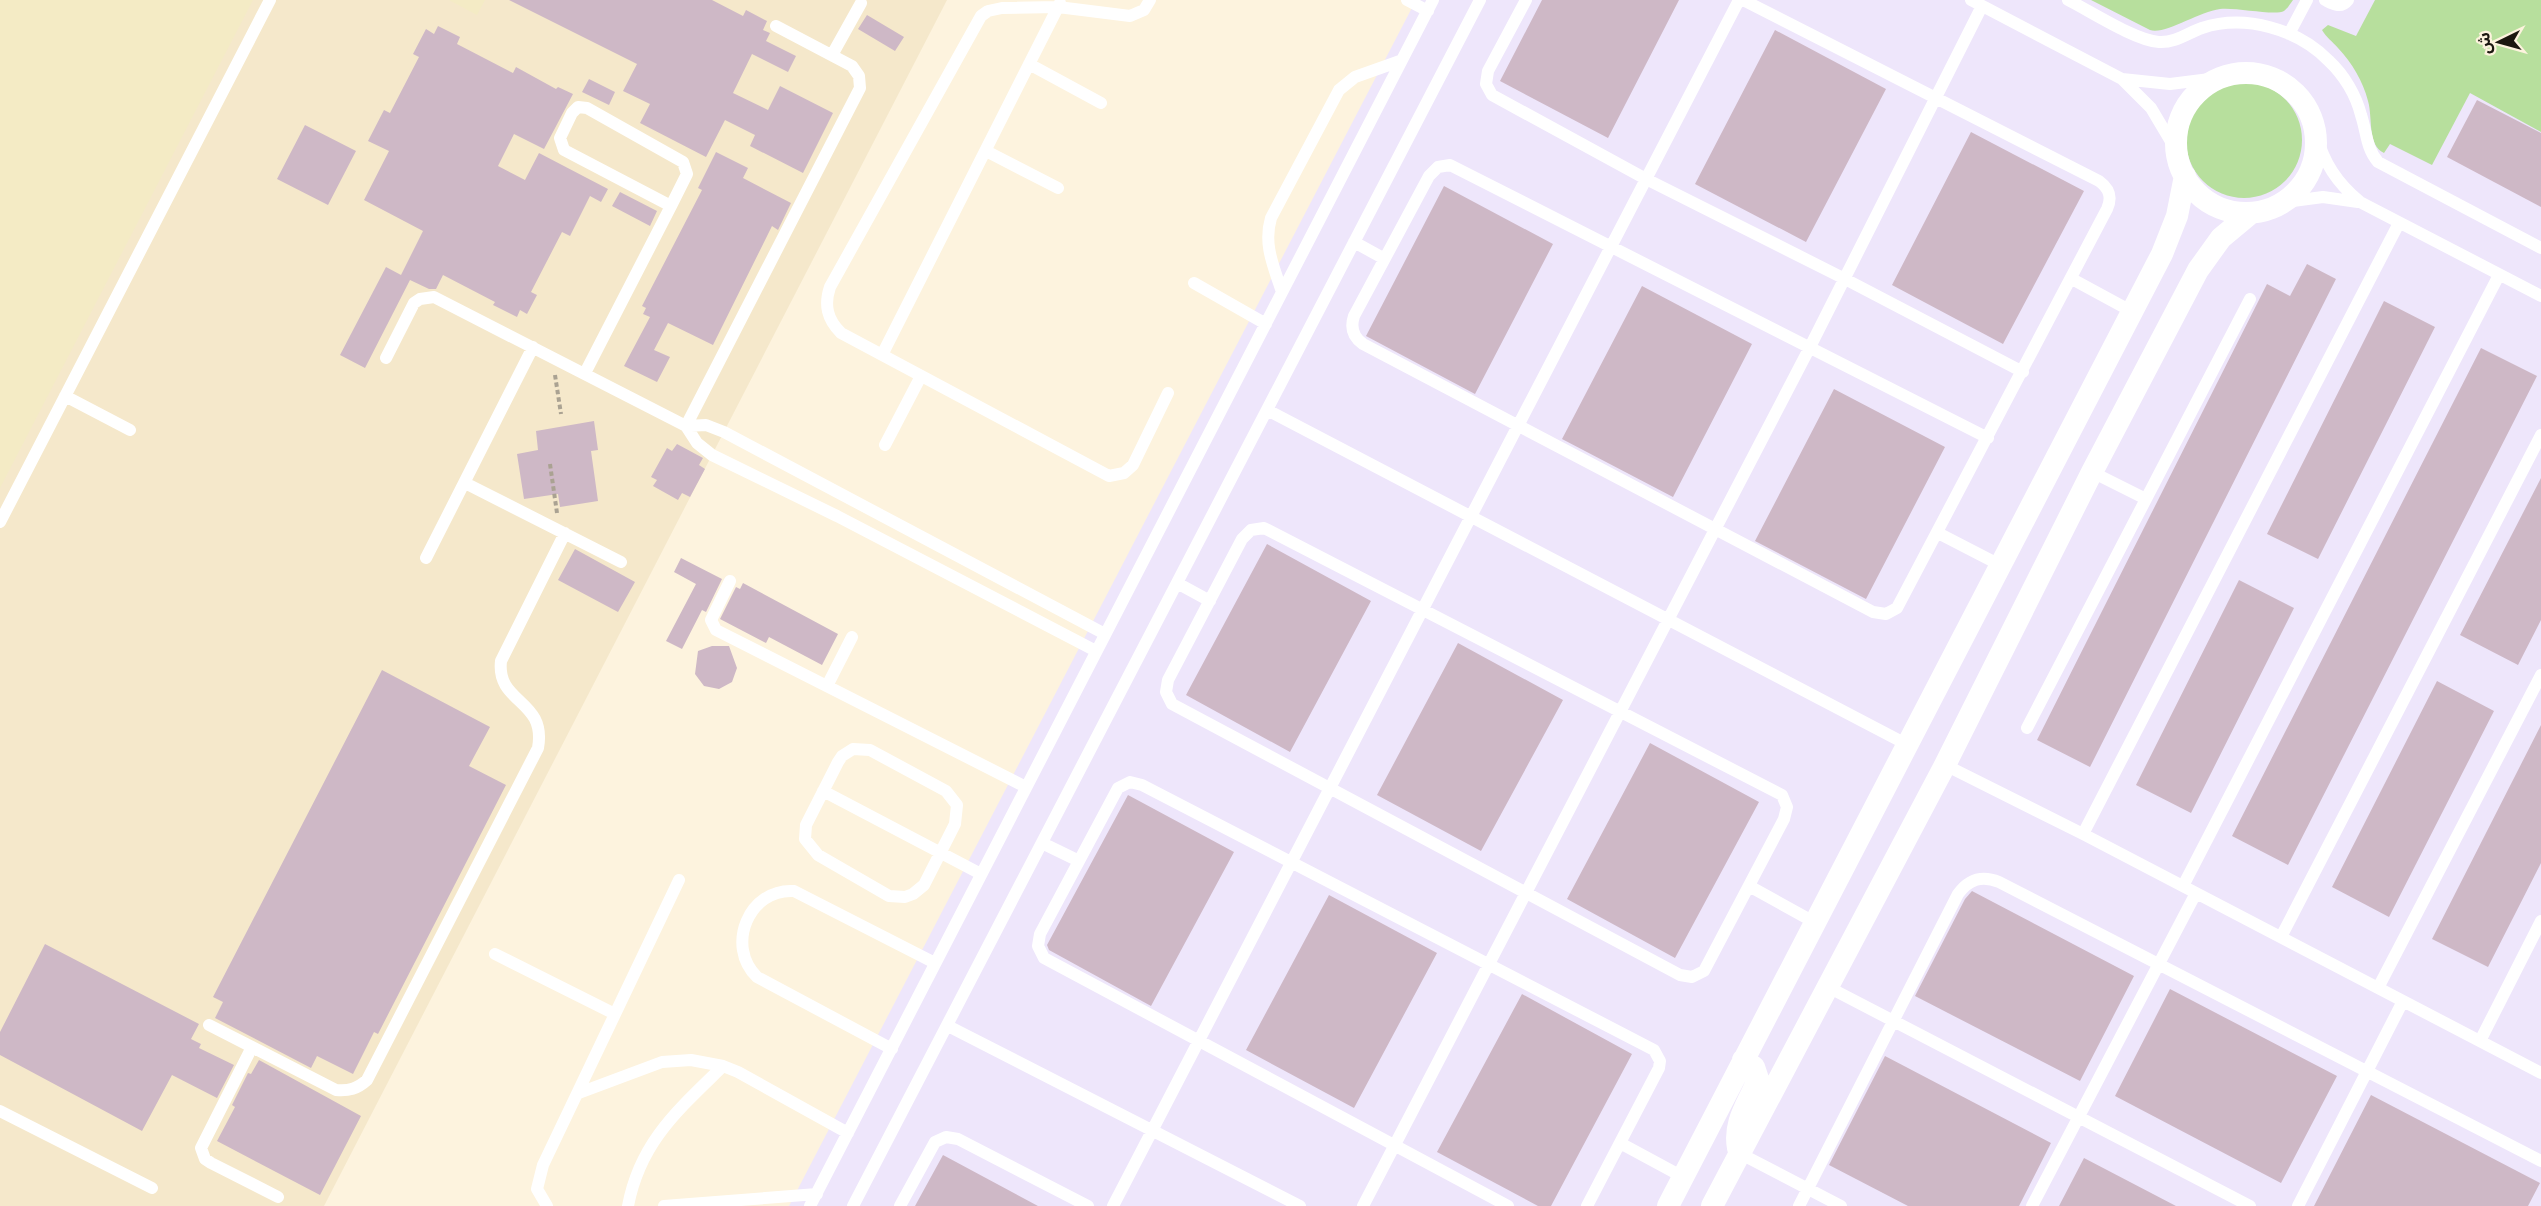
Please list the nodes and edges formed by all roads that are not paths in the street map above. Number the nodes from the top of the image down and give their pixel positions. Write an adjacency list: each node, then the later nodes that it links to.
1 (270, 0): 56 (lane)
2 (1150, 0): 12 (lane)
3 (1407, 0): 14 (lane)
4 (1480, 0): 35 (lane)
5 (1525, 0): 28 (lane)
6 (1741, 0): 22 (lane); 28 (lane)
7 (2068, 0): 16 (lane)
8 (2307, 0): 16 (lane)
9 (2325, 0): 10 (lane)
10 (2348, 0)
11 (861, 3): 17 (lane)
12 (1060, 3): 19 (lane); 50 (lane)
13 (1976, 3): 21 (lane); 22 (lane)
14 (1431, 5): 18 (lane)
15 (776, 26): 17 (lane)
16 (2289, 34): 37 (lane)
17 (832, 55): 58 (lane)
18 (1400, 62): 43 (lane); 43 (lane)
19 (1029, 64): 23 (lane); 26 (lane)
20 (2218, 78): 21 (lane); 24 (street); 25 (street)
21 (2122, 79): 25 (lane)
22 (1935, 98): 40 (lane); 41 (lane)
23 (1101, 103)
24 (2316, 134): 30 (street); 31 (lane)
25 (2176, 150): 27 (street)
26 (986, 151): 29 (lane); 50 (lane)
27 (2185, 176): 33 (street); 46 (street)
28 (1646, 179): 36 (lane); 40 (lane)
29 (1058, 188)
30 (2285, 202): 31 (lane); 33 (street)
31 (2360, 202): 34 (lane)
32 (671, 207): 32 (lane); 53 (lane)
33 (2251, 213): 64 (street)
34 (2399, 224): 39 (lane); 94 (lane)
35 (1354, 242): 38 (lane); 57 (lane)
36 (1611, 246): 38 (lane); 49 (lane); 59 (lane)
37 (2541, 248)
38 (1383, 258): 59 (lane)
39 (2499, 274): 44 (lane); 102 (lane)
40 (1845, 279): 49 (lane); 52 (lane)
41 (2072, 279): 46 (lane); 52 (lane)
42 (1194, 283): 47 (lane)
43 (1282, 292): 47 (lane)
44 (2541, 296)
45 (2250, 299): 67 (lane)
46 (2132, 311): 76 (street)
47 (1266, 324): 82 (lane)
48 (533, 347): 51 (lane); 53 (lane); 65 (lane)
49 (1810, 347): 62 (lane); 71 (lane)
50 (882, 355): 54 (lane)
51 (386, 358)
52 (2023, 372): 62 (lane)
53 (585, 373): 58 (lane)
54 (921, 376): 55 (lane); 63 (lane)
55 (1168, 393)
56 (65, 396): 60 (lane); 70 (lane)
57 (1267, 410): 69 (lane); 78 (lane)
58 (686, 426): 66 (lane); 68 (lane)
59 (1518, 426): 69 (lane); 71 (lane)
60 (130, 430)
61 (2541, 435): 107 (lane)
62 (1988, 438): 73 (lane)
63 (885, 445)
64 (2092, 472): 67 (lane); 90 (street)
65 (465, 483): 72 (lane); 74 (lane)
66 (847, 498): 68 (lane); 82 (lane)
67 (2146, 500): 88 (lane)
68 (837, 516): 84 (lane)
69 (1470, 518): 80 (lane); 81 (lane)
70 (0, 522)
71 (1716, 529): 73 (lane); 81 (lane)
72 (562, 532): 75 (lane); 121 (lane)
73 (1938, 533): 76 (lane)
74 (426, 558)
75 (621, 562)
76 (2000, 565): 89 (street)
77 (730, 581): 86 (lane)
78 (1177, 583): 79 (lane); 95 (lane)
79 (1210, 600): 80 (lane); 92 (lane)
80 (1423, 610): 87 (lane); 92 (lane)
81 (1668, 620): 87 (lane); 89 (lane)
82 (1105, 634): 84 (lane)
83 (852, 637): 86 (lane)
84 (1096, 651): 91 (lane)
85 (2541, 675): 113 (lane)
86 (827, 686): 91 (lane)
87 (1621, 711): 101 (lane); 103 (lane)
88 (2028, 728)
89 (1908, 745): 106 (street)
90 (1944, 765): 94 (lane); 112 (street)
91 (1026, 787): 99 (lane)
92 (1330, 789): 98 (lane); 103 (lane)
93 (823, 791): 96 (lane); 96 (lane); 96 (lane)
94 (2083, 834): 102 (lane)
95 (1042, 843): 97 (lane); 118 (lane)
96 (941, 853): 99 (lane)
97 (1079, 861): 98 (lane); 119 (lane)
98 (1292, 862): 110 (lane); 119 (lane)
99 (981, 874): 109 (lane)
100 (679, 880): 115 (lane)
101 (1749, 886): 103 (lane); 106 (lane)
102 (2183, 886): 104 (lane)
103 (1526, 893): 110 (lane)
104 (2196, 893): 107 (lane); 111 (lane)
105 (2541, 921): 120 (lane)
106 (1814, 922): 123 (street)
107 (2281, 937): 113 (lane)
108 (495, 954): 115 (lane)
109 (936, 963): 122 (lane); 122 (lane)
110 (1489, 964): 132 (lane); 133 (lane)
111 (2157, 965): 116 (lane); 125 (lane); 129 (lane)
112 (1828, 987): 116 (lane); 134 (street)
113 (2378, 988): 114 (lane)
114 (2403, 1001): 120 (lane); 125 (lane)
115 (615, 1014): 127 (lane)
116 (1893, 1021): 129 (lane); 138 (lane)
117 (209, 1025): 121 (lane)
118 (948, 1026): 130 (lane); 141 (lane)
119 (1199, 1041): 130 (lane); 133 (lane)
120 (2480, 1041): 126 (lane)
121 (252, 1047): 140 (lane)
122 (892, 1049): 131 (lane)
123 (1743, 1060): 134 (street); 136 (street)
124 (723, 1066): 127 (lane); 131 (lane); 143 (lane)
125 (2367, 1072): 135 (lane); 159 (lane)
126 (2541, 1073)
127 (579, 1093): 142 (lane)
128 (0, 1111): 137 (lane)
129 (2078, 1117): 157 (lane); 158 (lane)
130 (1152, 1131): 148 (lane); 149 (lane)
131 (848, 1133): 139 (lane)
132 (1620, 1143): 136 (lane); 152 (lane)
133 (1394, 1145): 150 (lane); 151 (lane)
134 (1739, 1153): 138 (lane); 154 (street)
135 (2541, 1161)
136 (1683, 1177): 153 (street)
137 (152, 1188)
138 (1808, 1189): 155 (lane); 156 (lane)
139 (816, 1194): 144 (lane); 145 (lane)
140 (278, 1197)
141 (855, 1205)
142 (547, 1206)
143 (628, 1206)
144 (664, 1206)
145 (810, 1206)
146 (900, 1206): 147 (lane)
147 (1088, 1206)
148 (1113, 1206)
149 (1300, 1206)
150 (1363, 1206)
151 (1508, 1206)
152 (1587, 1206)
153 (1668, 1206)
154 (1712, 1206)
155 (1799, 1206)
156 (1841, 1206)
157 (2032, 1206)
158 (2250, 1206)
159 (2298, 1206)

